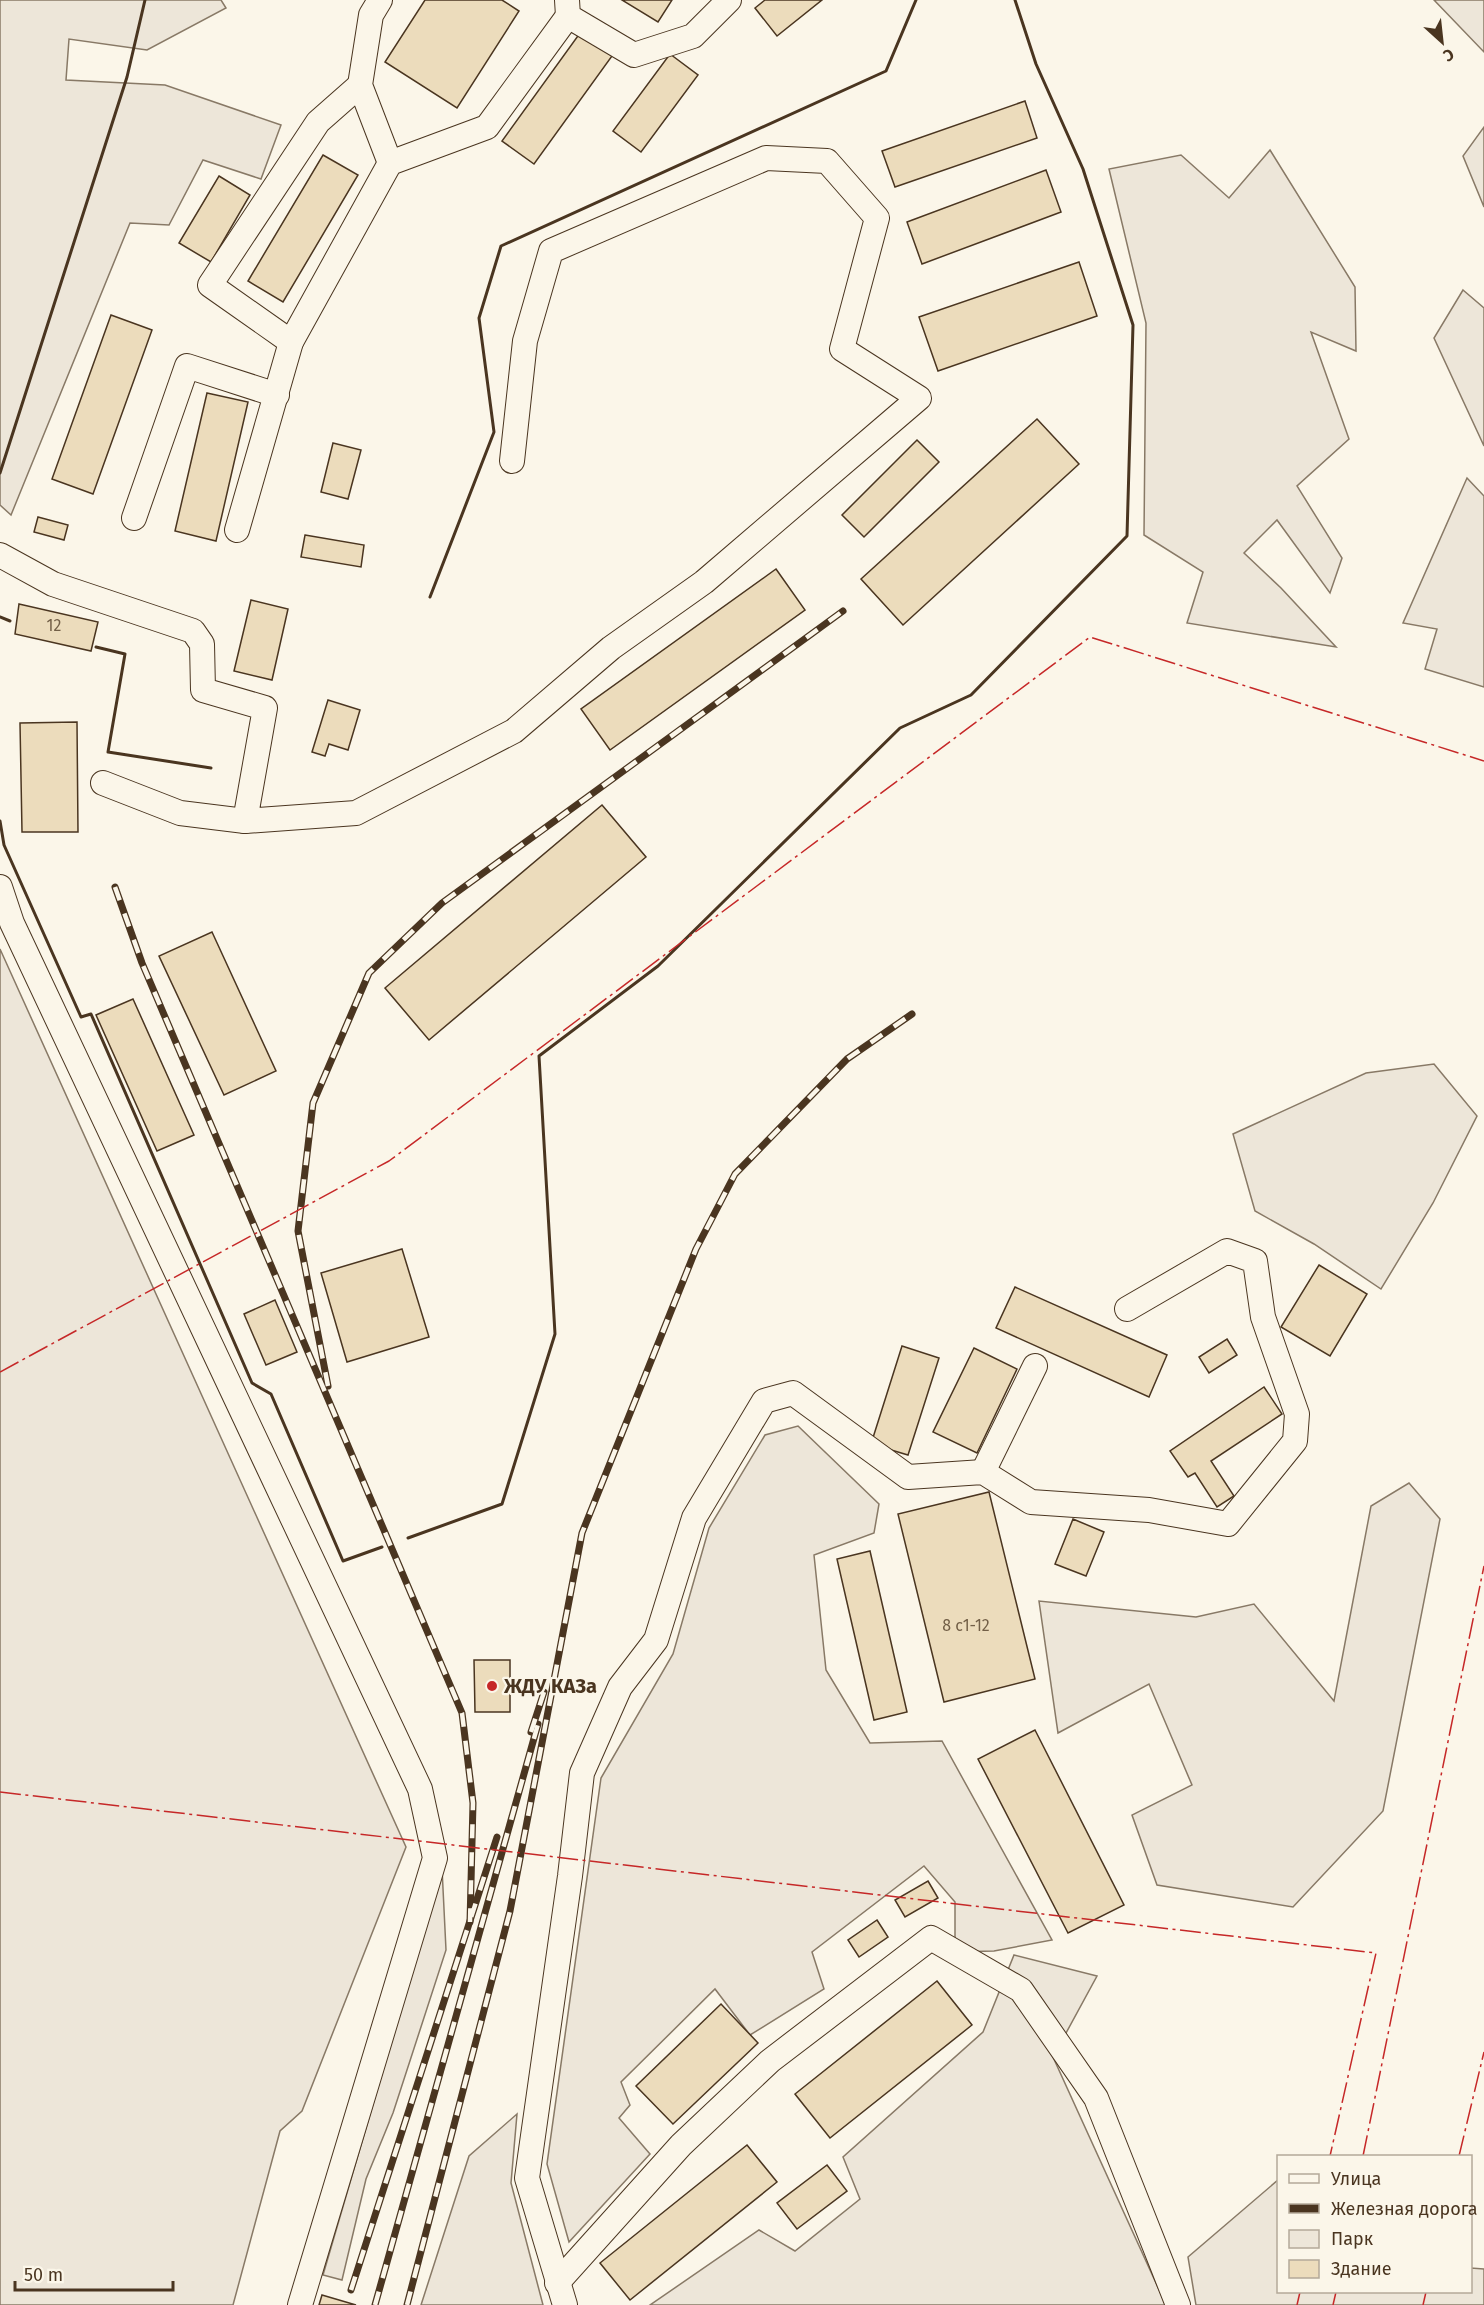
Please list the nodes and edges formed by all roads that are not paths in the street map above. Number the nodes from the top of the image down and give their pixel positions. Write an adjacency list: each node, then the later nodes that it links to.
1 (380, 0): 4 (lane)
2 (729, 0): 3 (lane)
3 (568, 8): 5 (lane)
4 (360, 85): 5 (lane); 6 (lane)
5 (390, 163): 6 (lane)
6 (291, 342): 7 (lane)
7 (277, 395): 9 (lane); 10 (lane)
8 (512, 461): 13 (lane)
9 (134, 518)
10 (237, 530)
11 (0, 555): 13 (lane)
12 (102, 783): 13 (lane)
13 (245, 821)
14 (0, 887): 19 (lane)
15 (1127, 1309): 17 (lane)
16 (1035, 1366): 17 (lane)
17 (983, 1472): 18 (lane)
18 (561, 2294): 20 (lane)
19 (300, 2305)
20 (1178, 2305)

